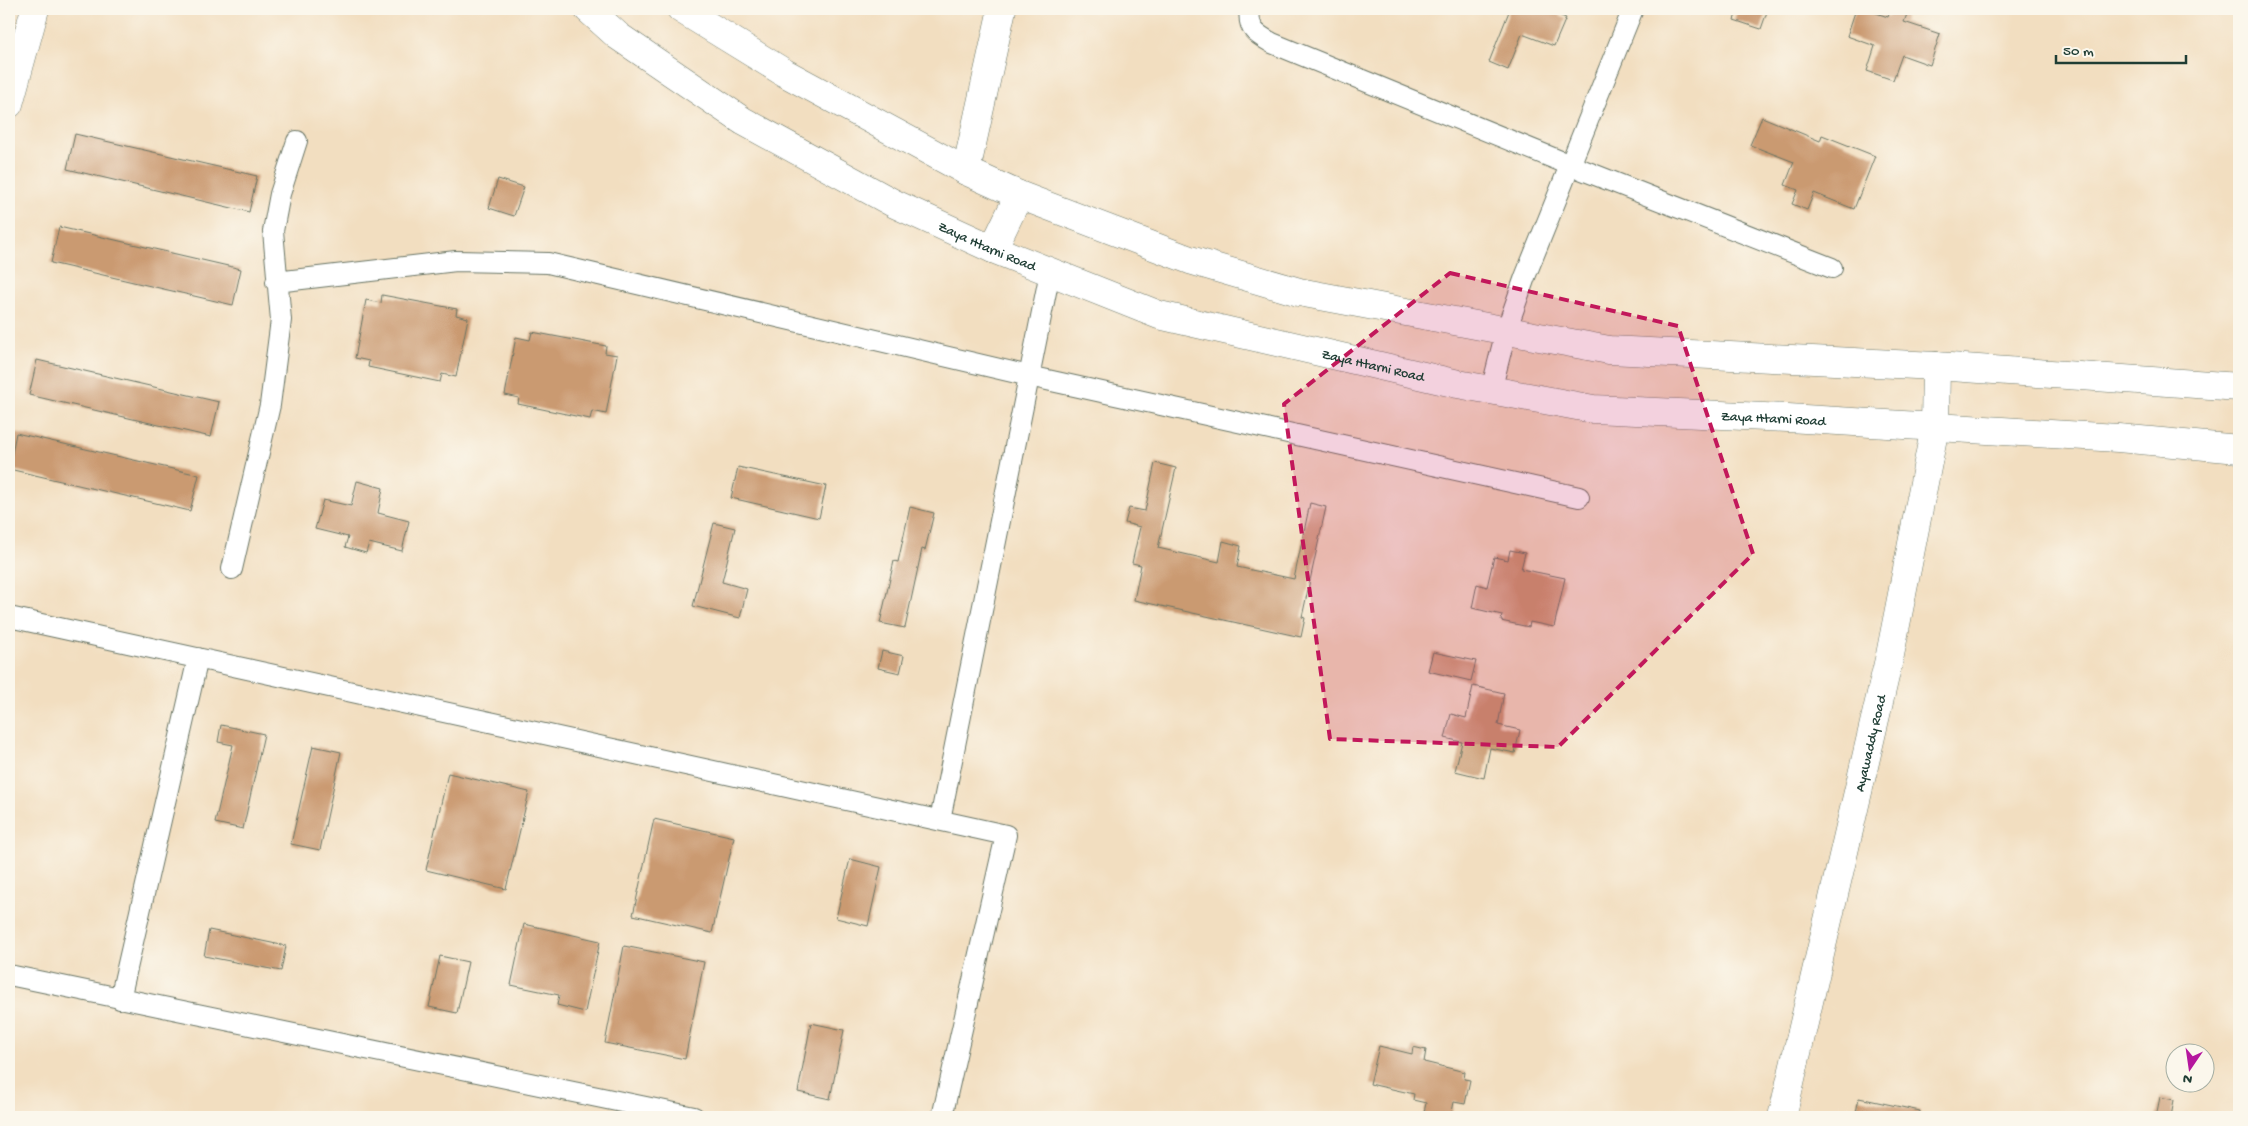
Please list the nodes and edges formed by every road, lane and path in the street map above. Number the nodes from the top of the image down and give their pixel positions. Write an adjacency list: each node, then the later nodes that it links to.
1 (35, 9): 7 (main road)
2 (588, 9): 12 (main road, Zaya Htarni Road)
3 (682, 9): 10 (main road)
4 (1002, 9): 10 (main road)
5 (1250, 9): 9 (street)
6 (1633, 9): 9 (street)
7 (9, 104)
8 (297, 141): 15 (street)
9 (1570, 165): 13 (street); 16 (street)
10 (966, 171): 11 (main road)
11 (1019, 195): 12 (main road); 16 (main road)
12 (992, 250): 14 (main road, Zaya Htarni Road)
13 (1832, 268)
14 (1050, 272): 18 (street); 20 (main road, Zaya Htarni Road)
15 (276, 282): 18 (street); 24 (street)
16 (1506, 331): 17 (main road); 20 (street)
17 (1936, 366): 19 (main road); 21 (main road, Ayawaddy Road)
18 (1029, 376): 23 (street); 27 (street)
19 (2239, 387)
20 (1492, 391): 21 (main road, Zaya Htarni Road)
21 (1935, 427): 22 (main road, Zaya Htarni Road); 32 (main road, Ayawaddy Road)
22 (2239, 449)
23 (1579, 497)
24 (232, 569)
25 (9, 617): 26 (street)
26 (198, 658): 27 (street); 29 (street)
27 (940, 820): 31 (street)
28 (9, 976): 29 (street)
29 (120, 999): 30 (street)
30 (694, 1117)
31 (942, 1117)
32 (1782, 1117)

